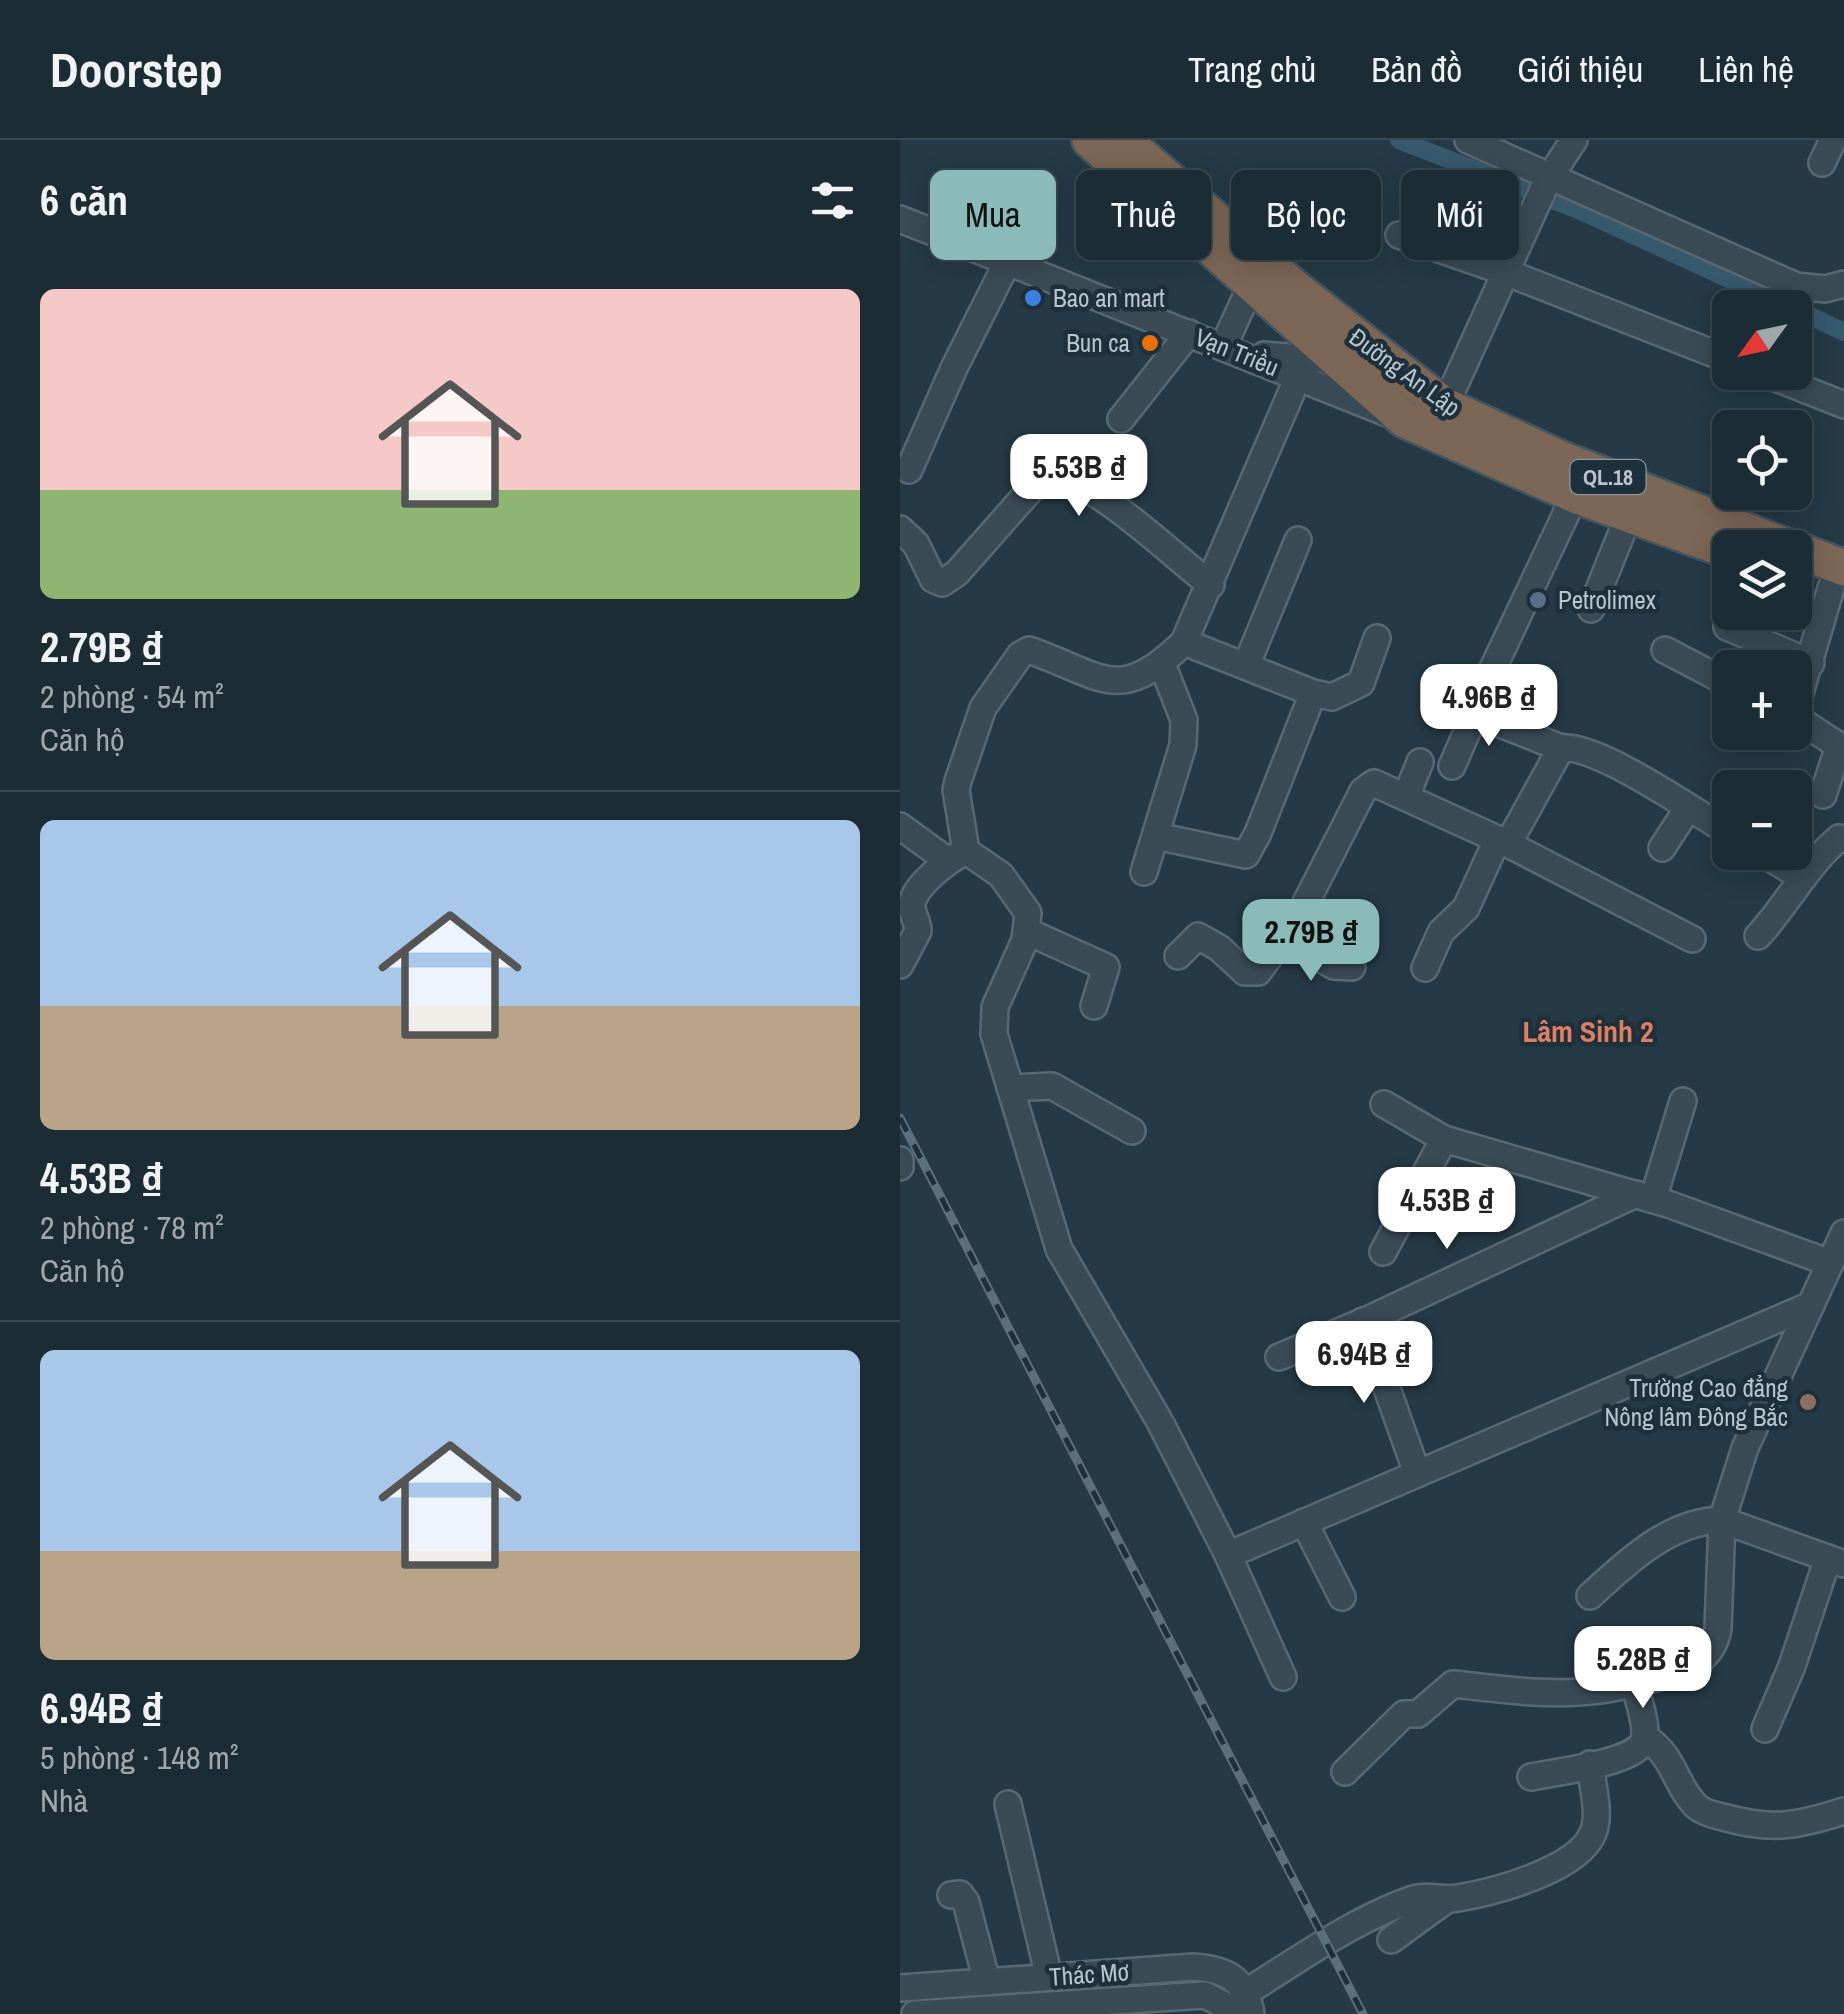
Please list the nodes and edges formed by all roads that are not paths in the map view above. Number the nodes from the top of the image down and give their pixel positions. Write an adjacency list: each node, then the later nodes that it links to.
1 (1090, 140): 11 (highway, Đường An Lập / QL.18)
2 (1123, 140): 16 (highway, Đường An Lập / QL.18)
3 (1468, 140): 5 (street)
4 (1574, 140): 5 (street)
5 (1549, 177): 9 (street); 10 (street)
6 (902, 224): 8 (street, Vạn Triều)
7 (1399, 234): 9 (street)
8 (1008, 261): 12 (street, Vạn Triều); 23 (street)
9 (1508, 273): 14 (street); 19 (street)
10 (1844, 284)
11 (1251, 286): 13 (street); 15 (highway, Đường An Lập / QL.18)
12 (1189, 333): 13 (street, Vạn Triều); 21 (street)
13 (1231, 350): 15 (street); 17 (street, Vạn Triều)
14 (1712, 353)
15 (1337, 360): 16 (street); 22 (highway, Đường An Lập / QL.18)
16 (1389, 363): 19 (highway, Đường An Lập / QL.18)
17 (1298, 378): 22 (street, Vạn Triều); 33 (street)
18 (1804, 390): 20 (street)
19 (1438, 400): 22 (highway); 27 (highway, Đường An Lập / QL.18)
20 (1844, 406)
21 (1121, 419)
22 (1406, 420): 24 (highway, Đường An Lập / QL.18)
23 (909, 470)
24 (1575, 495): 25 (highway, Đường An Lập / QL.18); 45 (street)
25 (1629, 515): 29 (highway, Đường An Lập / QL.18); 34 (street)
26 (900, 529): 33 (street)
27 (1747, 530)
28 (1298, 540): 42 (street)
29 (1712, 545)
30 (1812, 562): 32 (highway, Đường An Lập / QL.18)
31 (1812, 578): 32 (highway)
32 (1840, 583): 40 (street)
33 (1211, 585): 37 (street)
34 (1591, 609)
35 (1734, 630): 39 (street)
36 (1377, 638): 44 (street)
37 (1184, 642): 41 (street); 42 (street)
38 (1665, 650): 43 (street)
39 (1781, 650)
40 (1812, 660)
41 (1162, 664): 55 (street); 59 (street)
42 (1246, 666): 44 (street)
43 (1712, 675)
44 (1313, 693): 55 (street)
45 (1476, 711): 47 (street); 49 (street)
46 (1812, 726): 50 (street)
47 (1561, 748): 52 (street); 57 (street)
48 (1420, 762): 51 (street)
49 (1452, 766)
50 (1824, 795)
51 (1406, 797): 57 (street); 65 (street)
52 (1688, 808): 53 (street); 58 (street)
53 (1712, 823)
54 (900, 826): 59 (street)
55 (1156, 836): 61 (street)
56 (1844, 839): 62 (street)
57 (1503, 842): 66 (street); 70 (street)
58 (1662, 848)
59 (957, 856): 63 (street); 68 (street)
60 (1790, 870): 62 (street)
61 (1144, 872)
62 (1803, 878): 64 (street)
63 (1026, 930): 71 (street); 72 (street)
64 (1758, 936)
65 (1286, 937): 67 (street); 69 (street)
66 (1692, 939)
67 (1178, 956)
68 (900, 964)
69 (1352, 967)
70 (1425, 968)
71 (1094, 1006)
72 (1010, 1088): 75 (street); 87 (street)
73 (1683, 1101): 77 (street)
74 (1384, 1104): 76 (street)
75 (1132, 1131)
76 (1444, 1139): 77 (street); 79 (street)
77 (1645, 1196): 80 (street); 82 (street)
78 (1844, 1233): 80 (street)
79 (1383, 1252)
80 (1830, 1262): 81 (street)
81 (1811, 1305): 84 (street); 85 (street)
82 (1363, 1321): 83 (street); 84 (street)
83 (1278, 1357)
84 (1417, 1472): 86 (street)
85 (1722, 1520): 88 (street); 89 (street); 92 (street)
86 (1304, 1522): 87 (street); 90 (street)
87 (1228, 1555): 91 (street)
88 (1836, 1561): 93 (street)
89 (1590, 1596)
90 (1342, 1597)
91 (1283, 1676)
92 (1635, 1685): 94 (street); 96 (street)
93 (1765, 1730)
94 (1645, 1737): 95 (street); 99 (street)
95 (1590, 1764): 97 (street); 101 (street)
96 (1344, 1772)
97 (1532, 1776)
98 (1008, 1804): 103 (street)
99 (1844, 1811)
100 (950, 1895): 104 (street)
101 (1446, 1900): 102 (street); 106 (street)
102 (1391, 1940)
103 (1049, 1977): 104 (street, Thác Mơ); 106 (street, Thác Mơ)
104 (987, 1982): 105 (street, Thác Mơ)
105 (900, 1988)
106 (1246, 2007): 107 (street)
107 (915, 2014)

